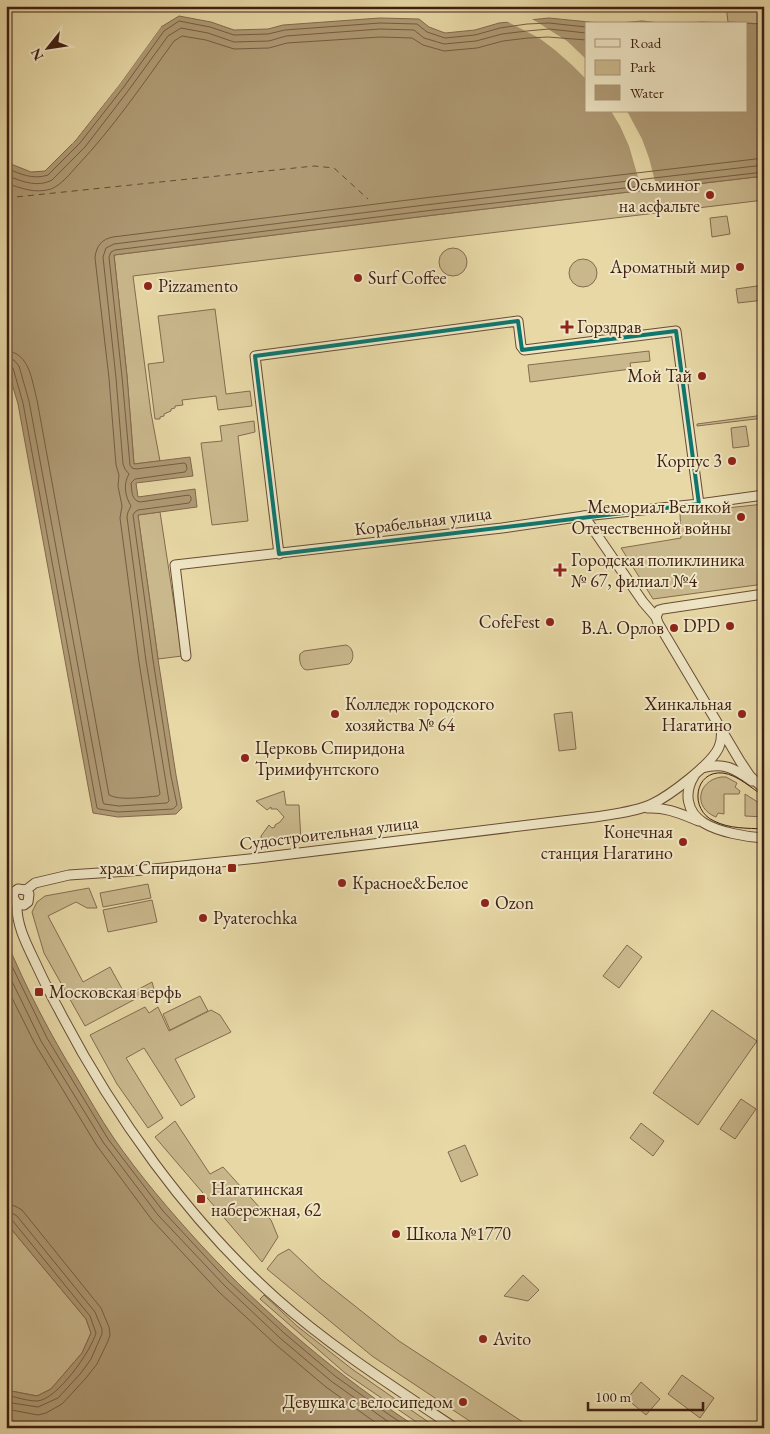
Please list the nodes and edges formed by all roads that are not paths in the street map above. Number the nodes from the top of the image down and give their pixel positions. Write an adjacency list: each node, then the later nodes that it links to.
1 (764, 495): 2 (street, Корабельная улица)
2 (699, 504): 3 (street, Корабельная улица); 4 (street)
3 (584, 516): 4 (street, Корабельная улица); 6 (street)
4 (279, 554): 7 (street, Корабельная улица)
5 (764, 594): 6 (street)
6 (656, 617): 8 (street)
7 (186, 656)
8 (721, 728): 9 (street); 10 (street)
9 (699, 771): 10 (street); 11 (street); 12 (street)
10 (764, 789)
11 (638, 808): 12 (street); 14 (street, Судостроительная улица)
12 (704, 823): 13 (street)
13 (764, 838)
14 (455, 1428)

